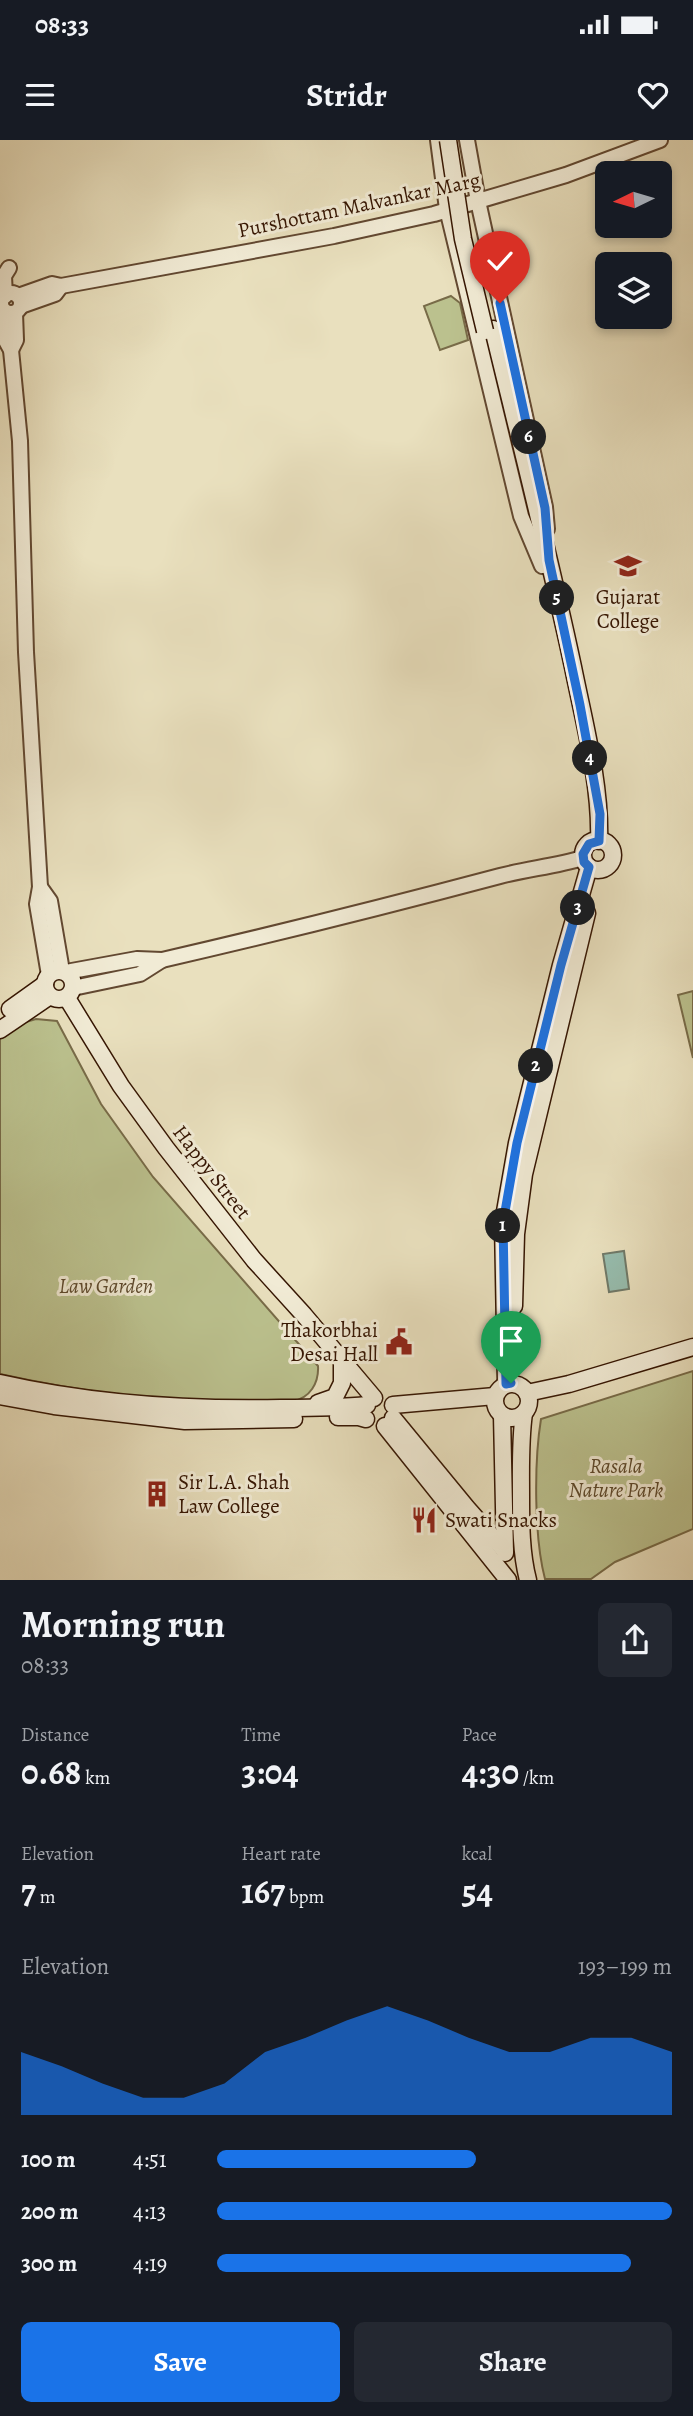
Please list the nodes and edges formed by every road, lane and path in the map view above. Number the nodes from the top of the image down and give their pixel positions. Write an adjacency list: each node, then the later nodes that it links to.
1 (438, 140): 7 (street)
2 (448, 140): 9 (main road, bridge)
3 (457, 140): 9 (main road)
4 (467, 140): 6 (street)
5 (660, 140): 6 (street, Purshottam Malvankar Marg)
6 (478, 201): 7 (street, Purshottam Malvankar Marg); 10 (street)
7 (447, 209): 8 (street, Purshottam Malvankar Marg); 10 (street)
8 (8, 304): 14 (street)
9 (489, 330): 10 (main road)
10 (545, 563): 11 (main road)
11 (595, 842): 12 (main road); 12 (main road)
12 (590, 865): 13 (street); 23 (main road)
13 (162, 960): 14 (street); 15 (street)
14 (54, 980): 15 (main road, Happy Street); 15 (main road); 16 (main road); 17 (main road)
15 (70, 993): 20 (main road, Happy Street)
16 (0, 1017)
17 (0, 1030)
18 (693, 1347): 23 (main road)
19 (693, 1358): 23 (main road)
20 (342, 1359): 24 (main road, Happy Street); 25 (main road)
21 (0, 1383): 25 (main road)
22 (0, 1396): 24 (main road)
23 (512, 1400): 26 (main road); 27 (main road); 29 (main road)
24 (369, 1407): 25 (main road); 26 (main road); 26 (main road)
25 (305, 1408)
26 (391, 1416): 27 (main road); 28 (main road)
27 (505, 1551): 28 (main road)
28 (507, 1577)
29 (528, 1580)

